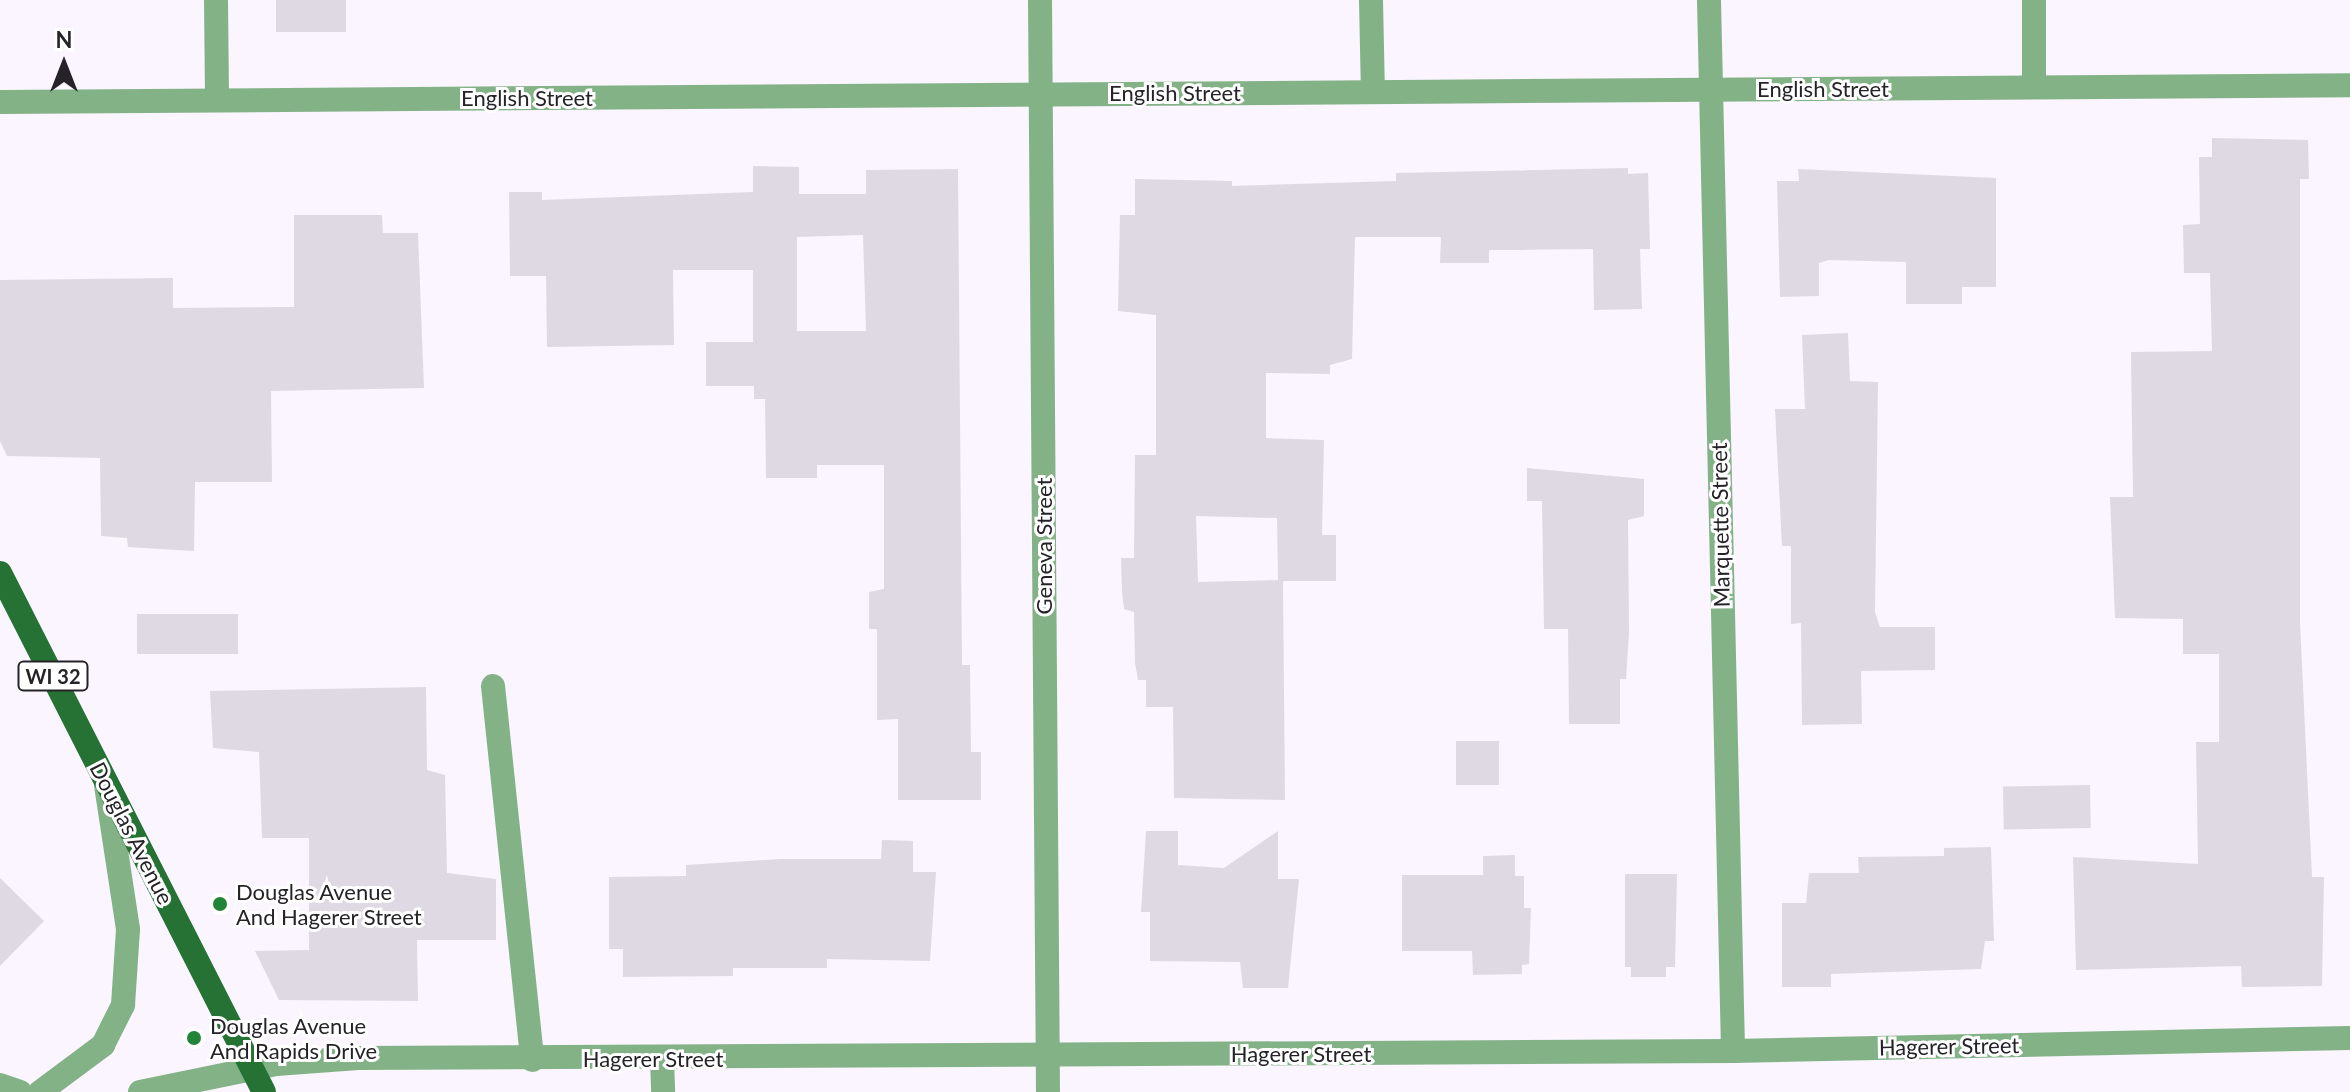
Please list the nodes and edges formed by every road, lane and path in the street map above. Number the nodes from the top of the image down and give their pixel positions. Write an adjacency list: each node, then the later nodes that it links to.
1 (216, 0): 11 (street)
2 (1040, 0): 10 (street, Geneva Street)
3 (1371, 0): 9 (street)
4 (1709, 0): 8 (street, Marquette Street)
5 (2034, 0): 7 (street)
6 (2350, 85): 7 (street, English Street)
7 (2034, 87): 8 (street, English Street)
8 (1710, 90): 9 (street, English Street); 18 (street, Marquette Street)
9 (1373, 92): 10 (street, English Street)
10 (1041, 95): 11 (street, English Street); 19 (street, Geneva Street)
11 (217, 100): 12 (street, English Street)
12 (0, 102)
13 (0, 573): 14 (main road, Douglas Avenue / WI 32)
14 (7, 604): 16 (main road, Douglas Avenue / WI 32)
15 (493, 686): 21 (street)
16 (105, 779): 22 (main road, Douglas Avenue / WI 32); 25 (street)
17 (2350, 1038): 18 (street, Hagerer Street)
18 (1733, 1051): 19 (street, Hagerer Street)
19 (1047, 1056): 20 (street, Hagerer Street); 29 (street, Geneva Street)
20 (662, 1059): 21 (street, Hagerer Street); 28 (street)
21 (532, 1060): 22 (street, Hagerer Street)
22 (252, 1069): 26 (street, Hagerer Street); 27 (main road, Douglas Avenue / WI 32)
23 (0, 1085): 24 (street)
24 (20, 1092)
25 (40, 1092)
26 (140, 1092)
27 (264, 1092)
28 (663, 1092)
29 (1048, 1092)

